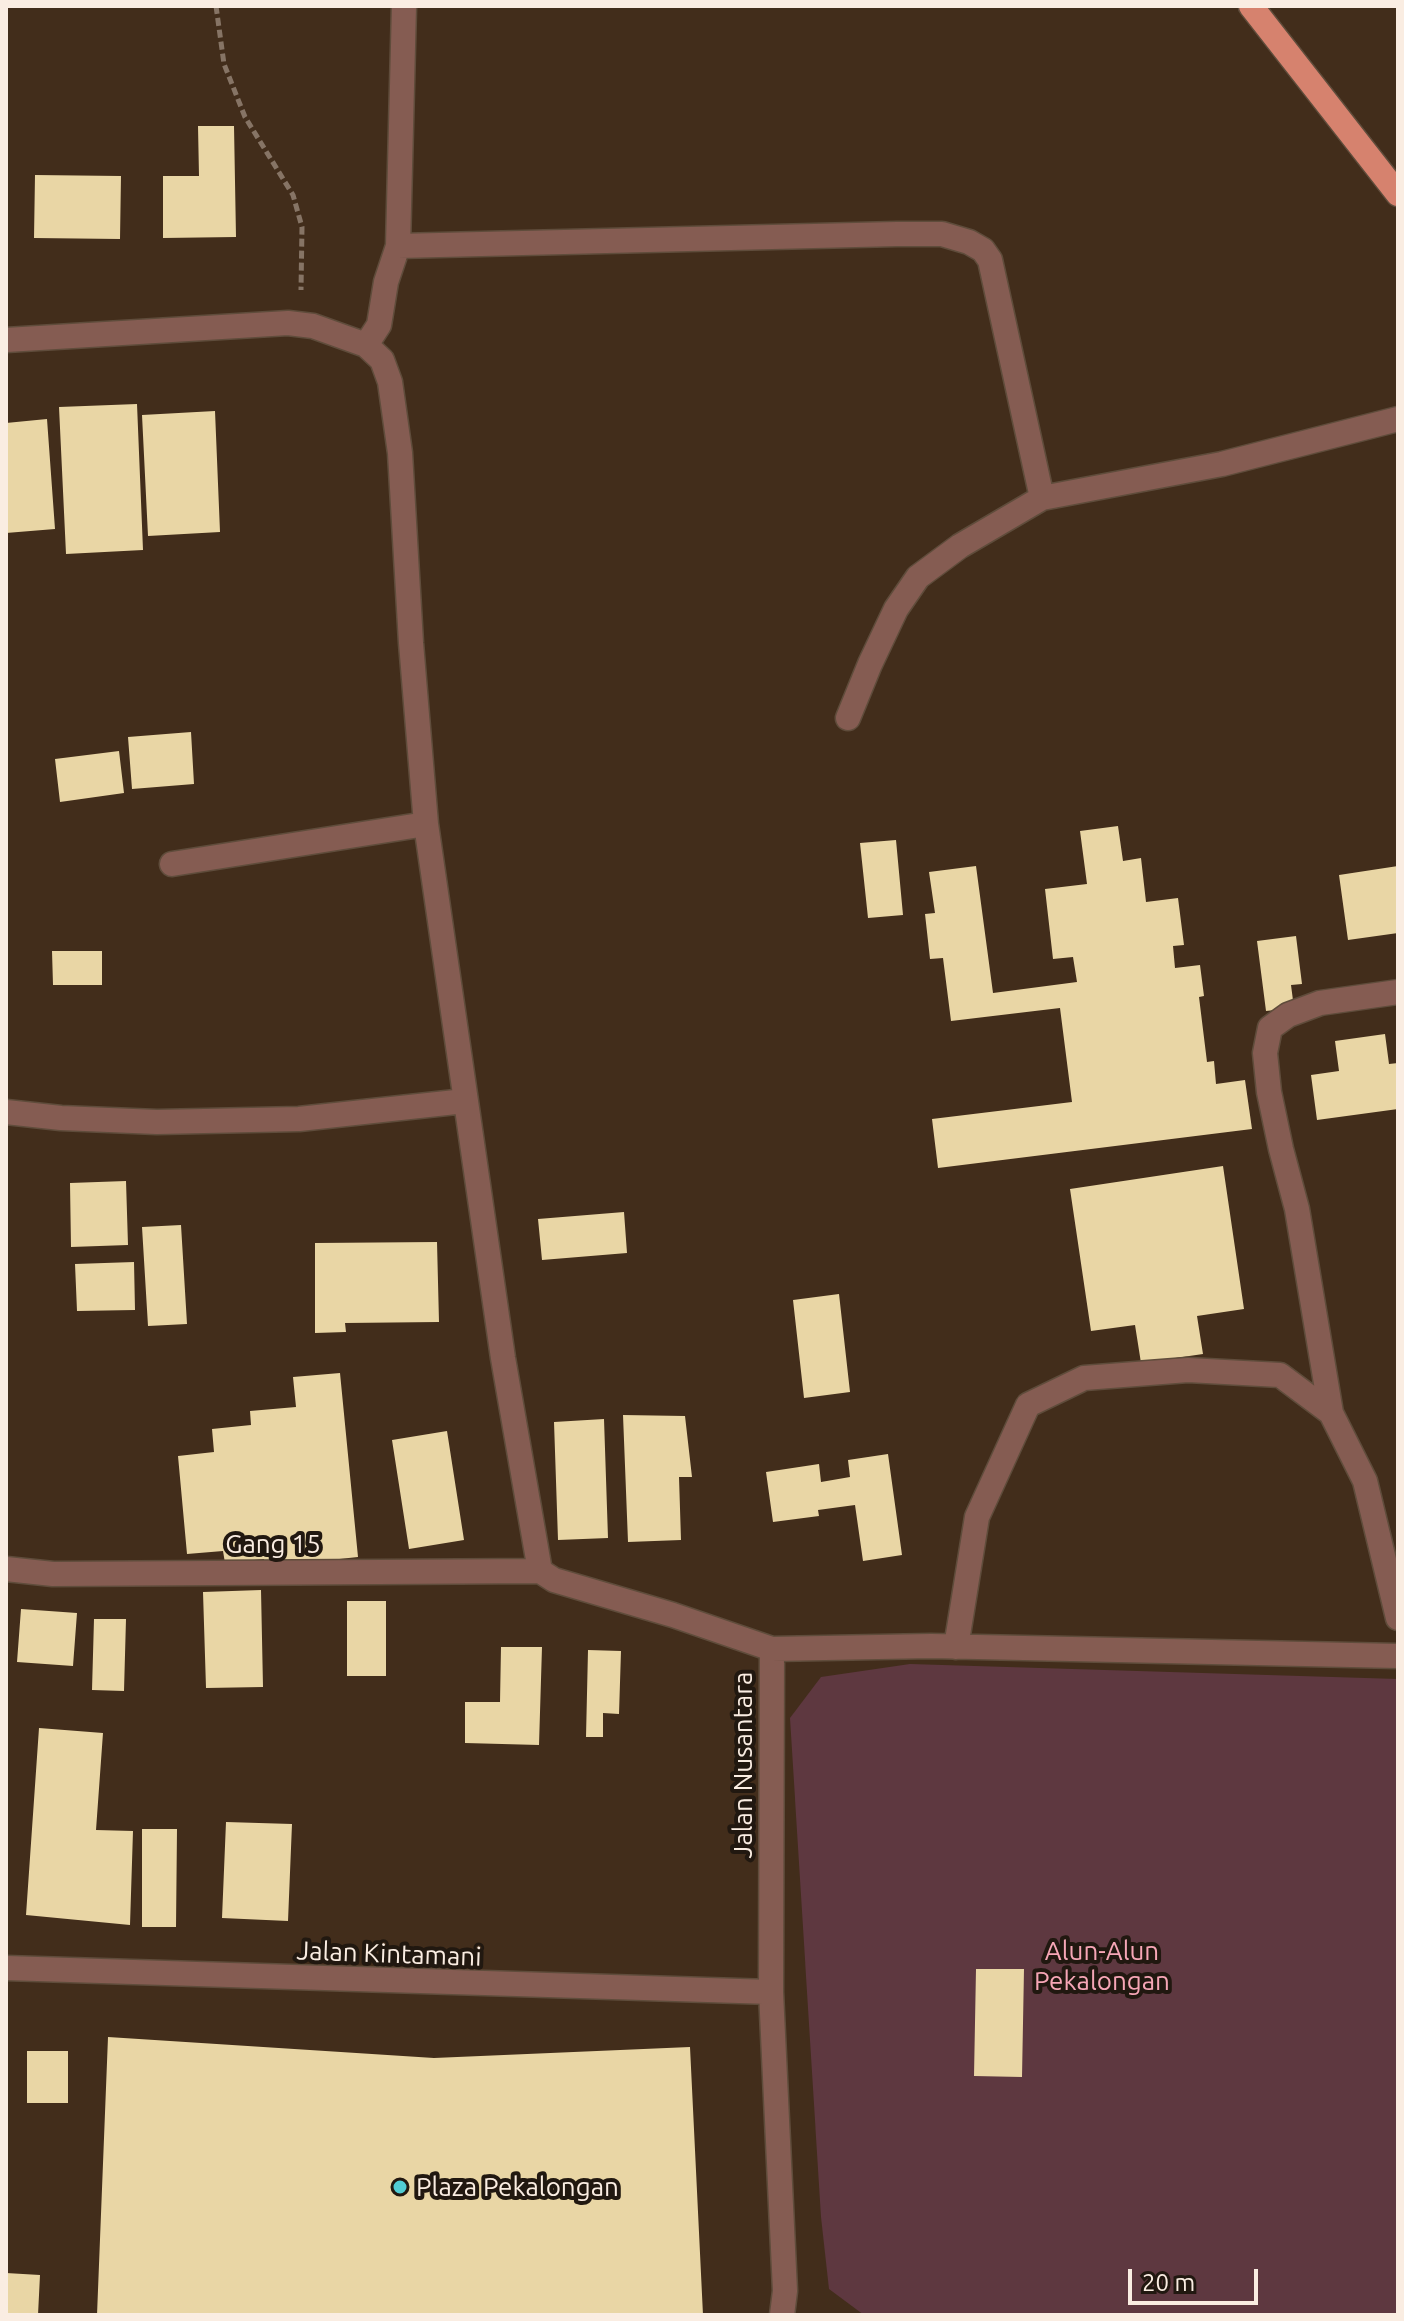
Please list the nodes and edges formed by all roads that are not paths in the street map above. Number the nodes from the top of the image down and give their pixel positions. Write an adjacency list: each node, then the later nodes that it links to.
1 (404, 6): 4 (street)
2 (1251, 6): 3 (main road)
3 (1398, 194)
4 (398, 246): 6 (street); 8 (street)
5 (6, 340): 6 (street)
6 (366, 345): 10 (street)
7 (1398, 419): 8 (street)
8 (1042, 498): 9 (street)
9 (848, 718)
10 (426, 824): 11 (street); 13 (street)
11 (172, 864)
12 (1398, 992): 15 (street)
13 (465, 1101): 14 (street); 17 (street)
14 (6, 1112)
15 (1331, 1413): 18 (street); 19 (street)
16 (6, 1569): 17 (street, Gang 15)
17 (540, 1571): 20 (street)
18 (1398, 1618)
19 (956, 1647): 20 (street, Jalan Nusantara); 21 (street, Jalan Nusantara)
20 (772, 1649): 23 (street, Jalan Nusantara)
21 (1398, 1656)
22 (6, 1968): 23 (street, Jalan Kintamani)
23 (771, 1992): 24 (street, Jalan Nusantara)
24 (782, 2315)

